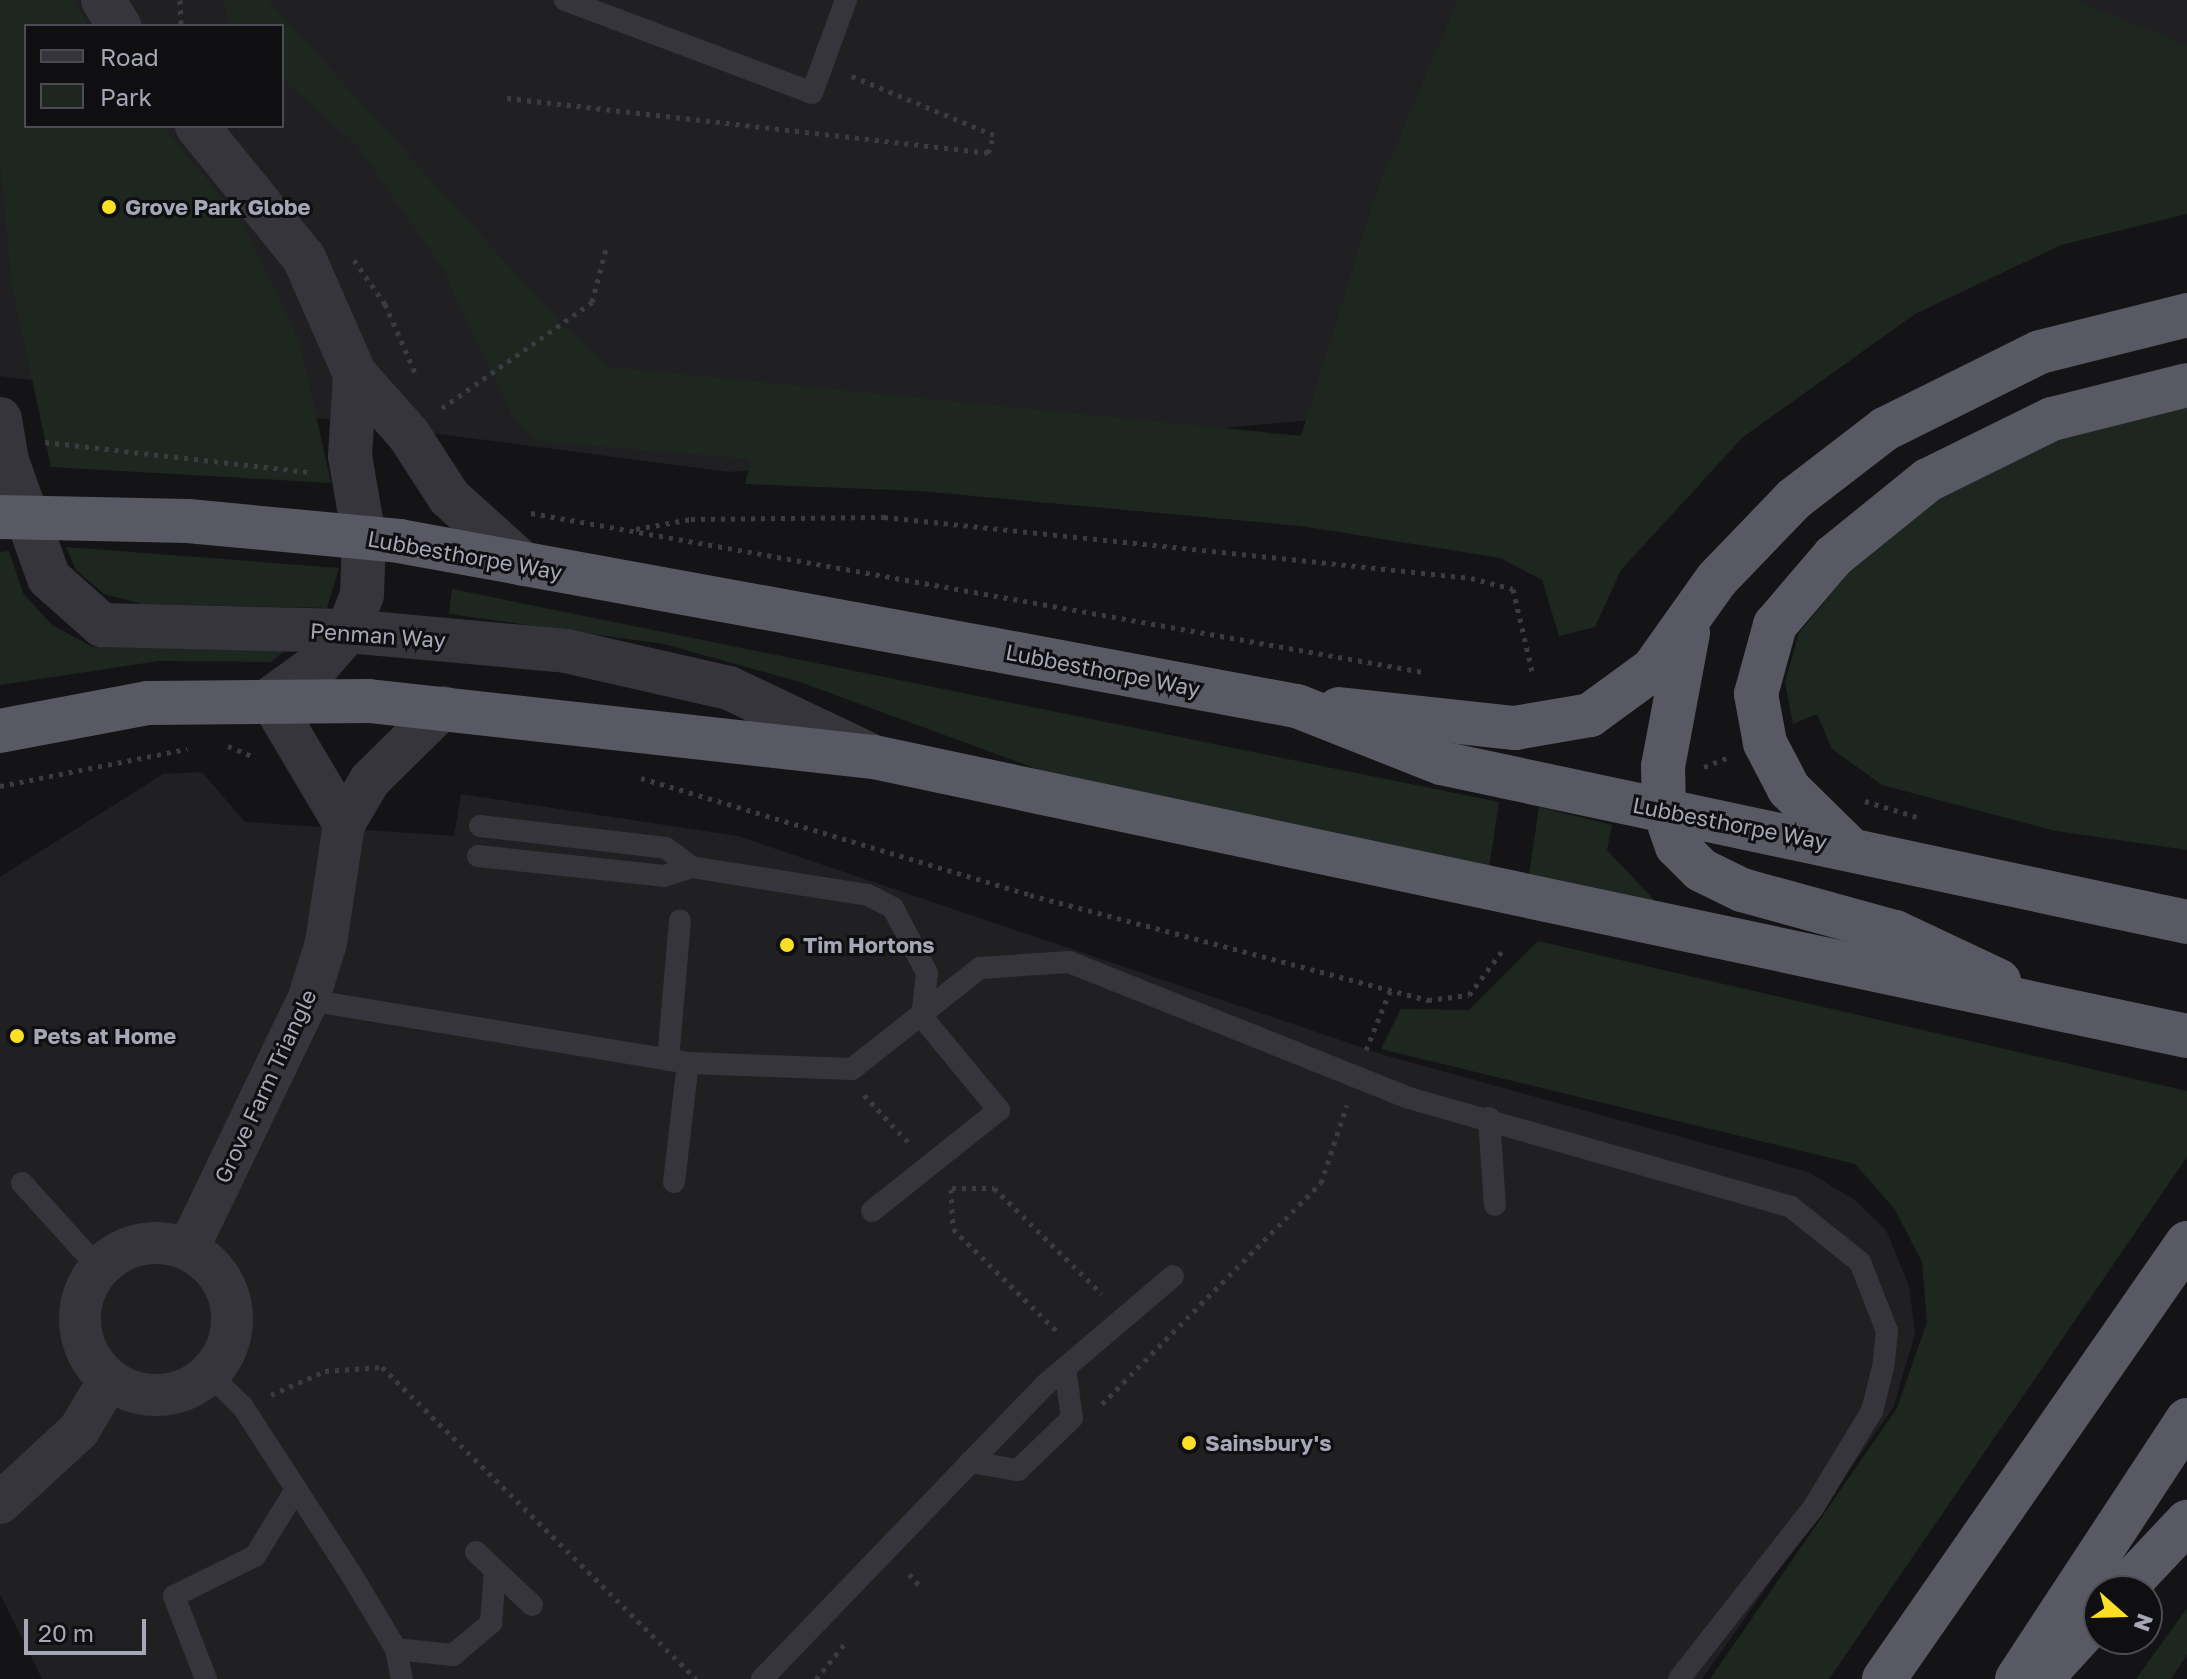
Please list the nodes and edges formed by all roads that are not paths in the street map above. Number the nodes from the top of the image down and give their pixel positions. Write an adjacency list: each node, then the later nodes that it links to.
1 (103, 0): 4 (street)
2 (565, 0): 3 (lane)
3 (846, 0)
4 (118, 24)
5 (199, 128): 7 (street)
6 (2187, 315): 13 (highway)
7 (355, 374): 11 (street); 12 (street)
8 (2187, 385): 23 (highway)
9 (0, 419): 10 (street, Penman Way)
10 (13, 516): 11 (highway, Lubbesthorpe Way); 14 (street, Penman Way)
11 (364, 537): 12 (highway, Lubbesthorpe Way); 14 (street)
12 (523, 564): 16 (highway, Lubbesthorpe Way)
13 (1692, 619): 16 (highway); 20 (highway)
14 (348, 631): 15 (street); 19 (street, Penman Way)
15 (270, 699): 17 (highway); 18 (highway); 21 (street)
16 (1297, 706): 20 (highway, Lubbesthorpe Way)
17 (444, 707): 19 (highway); 21 (street, Grove Farm Triangle)
18 (0, 731)
19 (874, 757): 29 (highway)
20 (1664, 809): 23 (highway, Lubbesthorpe Way); 29 (highway)
21 (344, 824): 28 (street, Grove Farm Triangle)
22 (480, 826): 25 (lane)
23 (1846, 845): 27 (highway, Lubbesthorpe Way)
24 (478, 856): 25 (lane)
25 (691, 867): 30 (lane)
26 (680, 921): 32 (lane)
27 (2187, 922)
28 (308, 1000): 32 (lane); 39 (street, Grove Farm Triangle)
29 (2045, 1003): 31 (highway)
30 (922, 1017): 32 (lane); 33 (lane); 37 (lane)
31 (2187, 1036)
32 (678, 1061): 34 (lane)
33 (1489, 1118): 36 (lane); 59 (lane)
34 (674, 1182)
35 (22, 1183): 40 (lane)
36 (1495, 1205)
37 (872, 1211)
38 (2187, 1243): 60 (highway)
39 (188, 1249): 40 (street); 43 (street)
40 (98, 1267): 44 (street)
41 (1173, 1276): 42 (lane)
42 (1065, 1368): 46 (lane); 46 (lane)
43 (210, 1375): 44 (street); 47 (lane)
44 (109, 1380): 48 (street)
45 (2187, 1420): 61 (highway)
46 (970, 1462): 58 (lane)
47 (295, 1491): 55 (lane); 56 (lane)
48 (0, 1503)
49 (2187, 1522): 52 (highway)
50 (476, 1552): 51 (lane)
51 (495, 1570): 53 (lane); 55 (lane)
52 (2137, 1575)
53 (532, 1605)
54 (2083, 1632): 62 (highway)
55 (396, 1649): 57 (lane)
56 (206, 1679)
57 (402, 1679)
58 (762, 1679)
59 (1679, 1679)
60 (1884, 1679)
61 (2017, 1679)
62 (2040, 1679)

